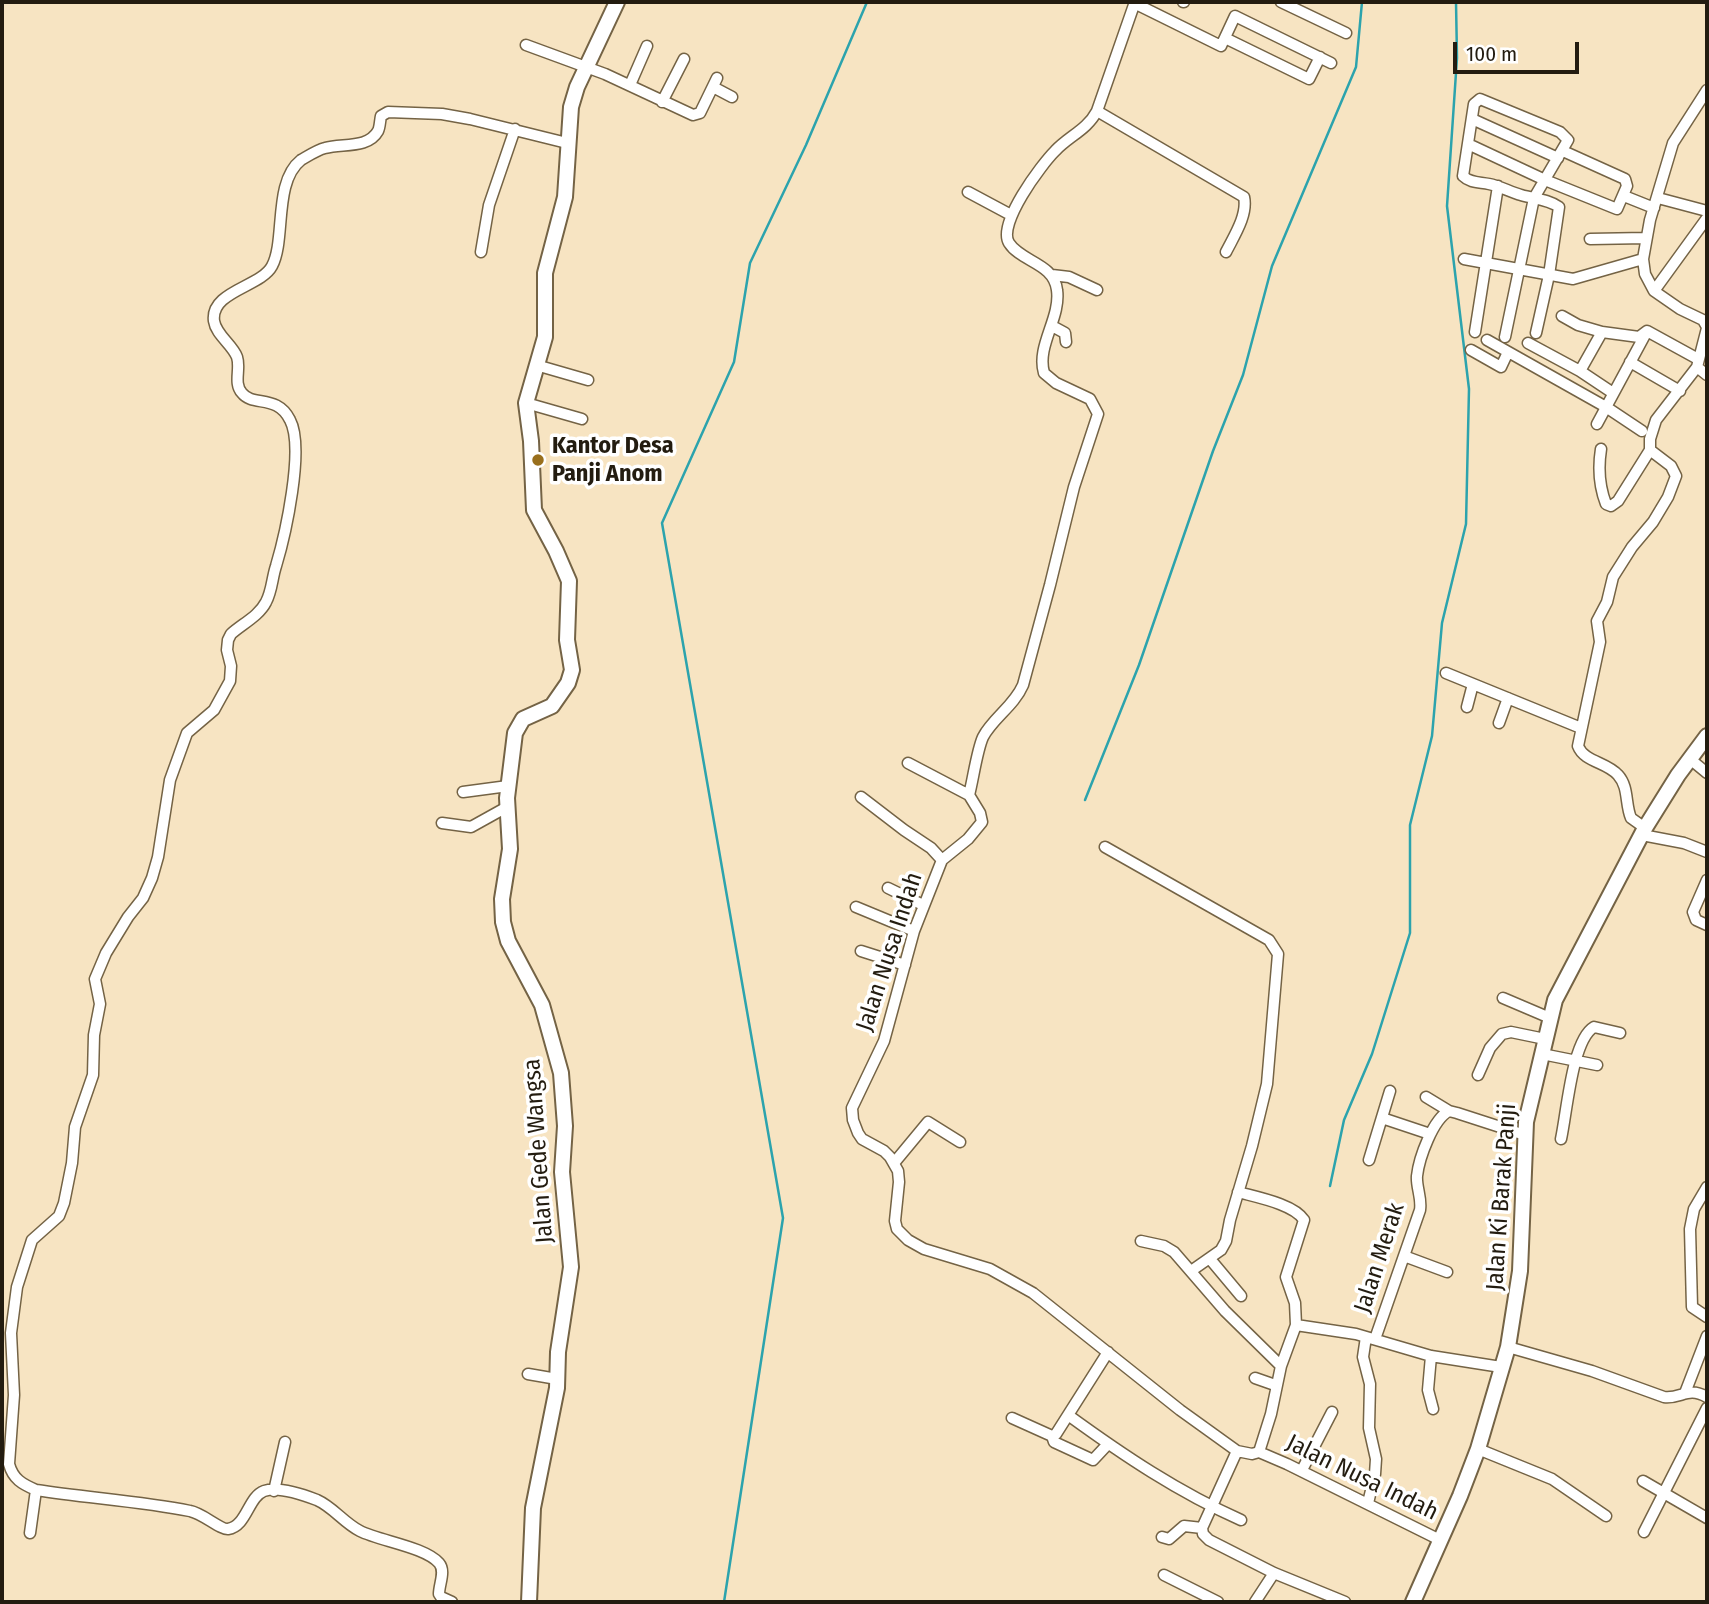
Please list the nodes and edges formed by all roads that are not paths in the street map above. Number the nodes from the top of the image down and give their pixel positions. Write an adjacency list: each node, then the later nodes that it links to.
1 (615, 2): 11 (street, Jalan Gede Wangsa)
2 (1281, 2): 4 (street)
3 (1135, 3): 5 (street); 16 (street)
4 (1346, 33)
5 (1225, 38): 8 (street); 8 (street)
6 (526, 45): 11 (street)
7 (647, 46): 12 (street)
8 (1320, 57): 10 (street)
9 (684, 59): 15 (street)
10 (1331, 63)
11 (587, 66): 12 (street); 19 (street, Jalan Gede Wangsa)
12 (630, 85): 15 (street)
13 (1707, 90): 27 (street)
14 (732, 97): 15 (street)
15 (662, 102)
16 (1097, 111): 29 (street); 33 (street)
17 (1472, 119): 20 (street); 21 (street); 21 (street)
18 (514, 129): 19 (street); 34 (street); 152 (street)
19 (567, 143): 58 (street, Jalan Gede Wangsa)
20 (1468, 144): 22 (street); 23 (street)
21 (1560, 154): 22 (street); 25 (street)
22 (1545, 180): 25 (street); 26 (street)
23 (1498, 186): 26 (street); 37 (street)
24 (968, 192): 29 (street)
25 (1623, 196): 27 (street)
26 (1534, 198): 38 (street); 40 (street)
27 (1656, 203): 28 (street); 31 (street)
28 (1707, 211)
29 (1011, 215): 39 (street)
30 (1707, 218): 42 (street)
31 (1646, 238): 32 (street); 36 (street)
32 (1590, 239)
33 (1226, 252)
34 (481, 253)
35 (1464, 259): 37 (street)
36 (1643, 259): 40 (street); 42 (street)
37 (1486, 264): 38 (street); 47 (street)
38 (1518, 270): 40 (street); 50 (street)
39 (1052, 275): 41 (street); 44 (street)
40 (1549, 275): 49 (street)
41 (1097, 290)
42 (1654, 291): 45 (street)
43 (1562, 316): 48 (street)
44 (1052, 326): 52 (street); 83 (street)
45 (1707, 328): 57 (street)
46 (1647, 331): 48 (street); 56 (street); 57 (street)
47 (1475, 332)
48 (1602, 332): 59 (street)
49 (1536, 333)
50 (1505, 337)
51 (1487, 340): 55 (street)
52 (1066, 342)
53 (1528, 343): 59 (street)
54 (1471, 349): 55 (street)
55 (1508, 352): 65 (street)
56 (1630, 362): 63 (street); 65 (street)
57 (1698, 363): 60 (street); 63 (street)
58 (536, 365): 61 (street); 64 (street, Jalan Gede Wangsa)
59 (1580, 371): 62 (street)
60 (1707, 375)
61 (588, 380)
62 (1610, 391)
63 (1680, 391): 70 (street)
64 (526, 402): 66 (street); 81 (street, Jalan Gede Wangsa)
65 (1606, 407): 67 (street); 68 (street)
66 (582, 419)
67 (1597, 424)
68 (1642, 431)
69 (1601, 449): 70 (street)
70 (1650, 450): 76 (street)
71 (1446, 673): 72 (street)
72 (1474, 684): 73 (street); 74 (street)
73 (1508, 698): 75 (street); 76 (street)
74 (1467, 707)
75 (1499, 723)
76 (1581, 728): 87 (street)
77 (1707, 736): 78 (street, Jalan Ki Barak Panji)
78 (1690, 759): 80 (street); 87 (street, Jalan Ki Barak Panji)
79 (908, 763): 83 (street)
80 (1707, 777)
81 (508, 786): 82 (street); 85 (street, Jalan Gede Wangsa)
82 (463, 792)
83 (969, 796): 90 (street, Jalan Nusa Indah)
84 (861, 797): 90 (street)
85 (507, 807): 86 (street); 135 (street, Jalan Gede Wangsa)
86 (442, 824)
87 (1644, 832): 89 (street); 100 (street, Jalan Ki Barak Panji)
88 (1105, 848): 117 (street)
89 (1707, 852)
90 (942, 860): 93 (street, Jalan Nusa Indah)
91 (1707, 880): 95 (street)
92 (888, 888): 93 (street)
93 (923, 905): 96 (street, Jalan Nusa Indah)
94 (856, 908): 96 (street)
95 (1707, 925)
96 (914, 931): 98 (street, Jalan Nusa Indah)
97 (861, 951): 98 (street)
98 (905, 965): 115 (street, Jalan Nusa Indah)
99 (1503, 998): 100 (street)
100 (1550, 1018): 102 (street, Jalan Ki Barak Panji)
101 (1620, 1033): 103 (street)
102 (1544, 1047): 103 (street); 105 (street); 111 (street, Jalan Ki Barak Panji)
103 (1575, 1060): 104 (street); 112 (street)
104 (1597, 1065)
105 (1478, 1075)
106 (1390, 1091): 109 (street)
107 (1426, 1097): 108 (street)
108 (1449, 1111): 110 (street, Jalan Merak); 111 (street)
109 (1382, 1118): 110 (street); 114 (street)
110 (1430, 1134): 119 (street, Jalan Merak)
111 (1525, 1135): 128 (street, Jalan Ki Barak Panji)
112 (1561, 1139)
113 (960, 1142): 115 (street)
114 (1369, 1160)
115 (894, 1163): 129 (street)
116 (1707, 1187): 124 (street)
117 (1238, 1192): 120 (street); 125 (street)
118 (1141, 1241): 121 (street)
119 (1404, 1256): 122 (street); 127 (street, Jalan Merak)
120 (1210, 1259): 121 (street); 123 (street)
121 (1191, 1271): 131 (street)
122 (1447, 1272)
123 (1241, 1296)
124 (1707, 1317)
125 (1296, 1325): 127 (street); 131 (street)
126 (1707, 1336): 137 (street)
127 (1370, 1338): 130 (street); 155 (street)
128 (1507, 1347): 132 (street, Jalan Ki Barak Panji); 137 (street)
129 (1108, 1352): 142 (street); 148 (street)
130 (1431, 1356): 132 (street); 140 (street)
131 (1281, 1366): 136 (street)
132 (1501, 1367): 147 (street, Jalan Ki Barak Panji)
133 (528, 1374): 135 (street)
134 (1255, 1378): 136 (street)
135 (557, 1379): 168 (street, Jalan Gede Wangsa)
136 (1275, 1385): 149 (street)
137 (1685, 1393): 138 (street)
138 (1707, 1396)
139 (1707, 1408): 154 (street)
140 (1433, 1409)
141 (1332, 1412): 150 (street)
142 (1068, 1415): 144 (street); 146 (street)
143 (1012, 1418): 144 (street)
144 (1052, 1436): 146 (street)
145 (285, 1442): 153 (street)
146 (1108, 1444): 156 (street)
147 (1478, 1449): 157 (street); 164 (street, Jalan Ki Barak Panji)
148 (1237, 1451): 149 (street, Jalan Nusa Indah); 156 (street)
149 (1259, 1452): 150 (street, Jalan Nusa Indah)
150 (1302, 1471): 155 (street, Jalan Nusa Indah)
151 (1643, 1481): 154 (street)
152 (36, 1490): 153 (street); 162 (street)
153 (274, 1491): 167 (street)
154 (1665, 1494): 158 (street); 161 (street)
155 (1368, 1503): 164 (street, Jalan Nusa Indah)
156 (1212, 1507): 159 (street); 160 (street)
157 (1606, 1516)
158 (1707, 1518)
159 (1241, 1520)
160 (1202, 1528): 163 (street); 165 (street)
161 (1644, 1532)
162 (30, 1533)
163 (1162, 1537)
164 (1440, 1540): 172 (street, Jalan Ki Barak Panji)
165 (1274, 1573): 170 (street); 171 (street)
166 (1164, 1575): 169 (street)
167 (452, 1602)
168 (529, 1602)
169 (1218, 1602)
170 (1255, 1602)
171 (1345, 1602)
172 (1413, 1602)

